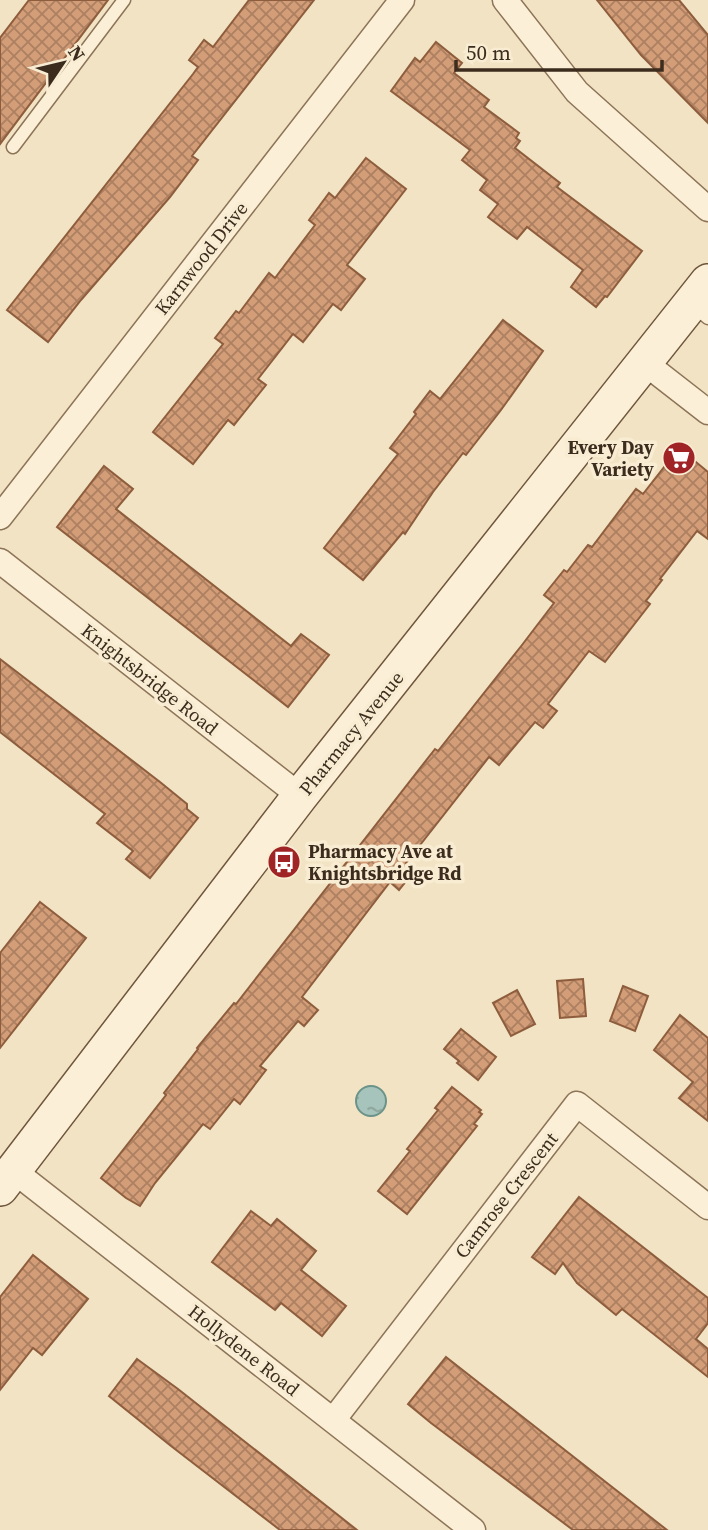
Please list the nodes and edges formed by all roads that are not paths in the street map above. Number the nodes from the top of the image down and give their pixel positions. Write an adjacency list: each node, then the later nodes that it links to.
1 (124, 0): 4 (lane)
2 (505, 0): 5 (street)
3 (395, 3): 9 (street, Karnwood Drive)
4 (13, 147)
5 (708, 209)
6 (702, 301): 7 (street, Pharmacy Avenue)
7 (645, 363): 8 (street); 11 (street, Pharmacy Avenue)
8 (708, 412)
9 (0, 517)
10 (0, 561): 11 (street, Knightsbridge Road)
11 (300, 796): 12 (street, Pharmacy Avenue)
12 (7, 1180): 14 (street, Hollydene Road)
13 (708, 1207): 14 (street, Camrose Crescent)
14 (334, 1419): 15 (street, Hollydene Road)
15 (473, 1530)

